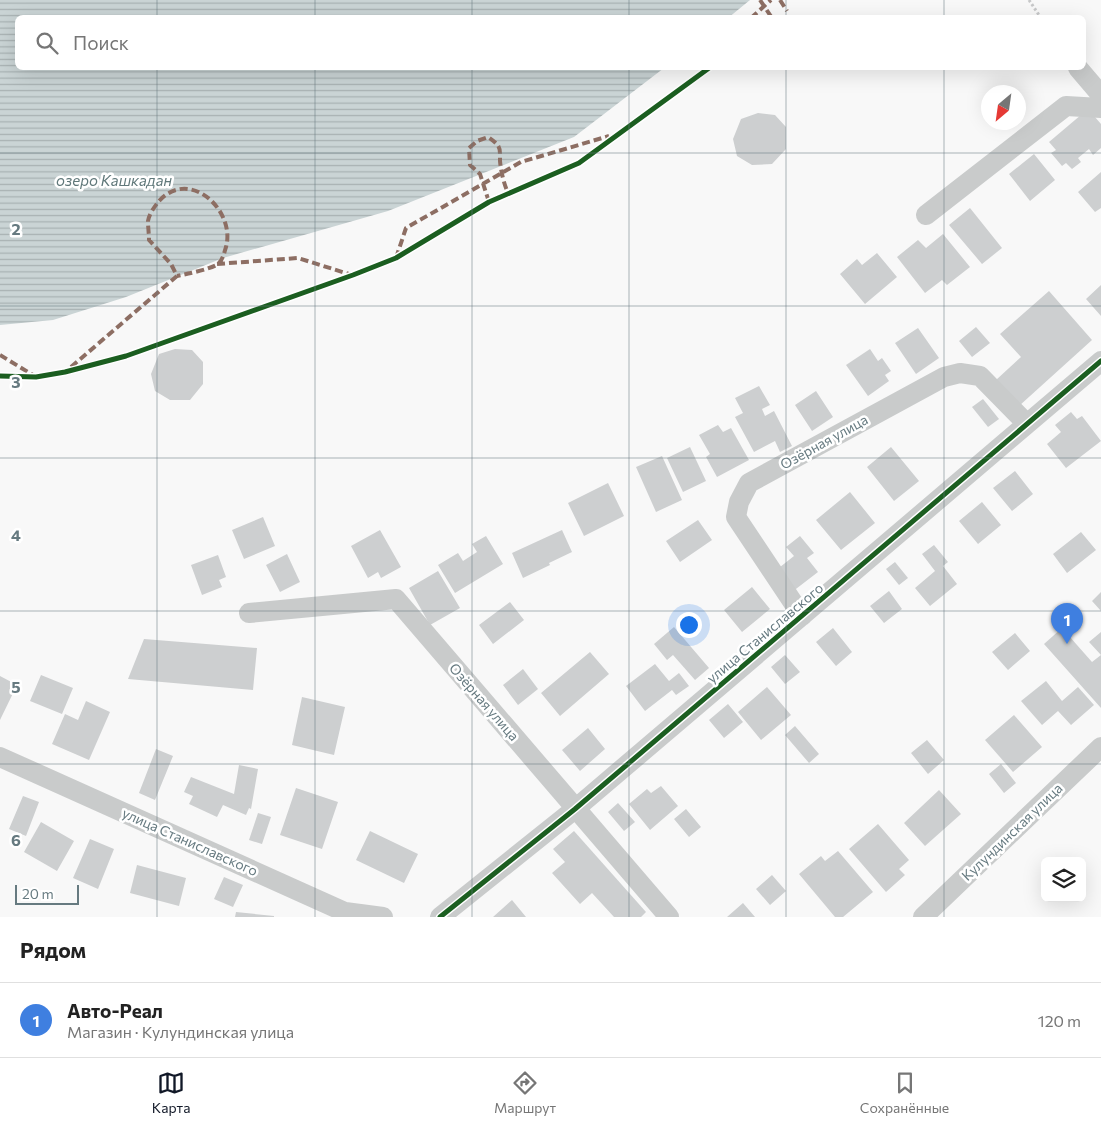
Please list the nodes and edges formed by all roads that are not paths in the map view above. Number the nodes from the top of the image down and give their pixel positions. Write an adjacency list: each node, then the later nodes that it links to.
1 (1080, 70): 2 (street)
2 (1101, 95)
3 (1101, 108): 4 (street)
4 (926, 215)
5 (1101, 362): 6 (street, улица Станиславского)
6 (1027, 424): 8 (street, улица Станиславского); 8 (street, Озёрная улица)
7 (249, 614): 11 (street, Озёрная улица)
8 (802, 616): 11 (street, улица Станиславского)
9 (1101, 747): 16 (street, Кулундинская улица)
10 (0, 757): 12 (street, улица Станиславского)
11 (576, 809): 14 (street, улица Станиславского); 15 (street, Озёрная улица)
12 (345, 914): 13 (street, улица Станиславского)
13 (383, 917)
14 (440, 917)
15 (669, 917)
16 (923, 917)

